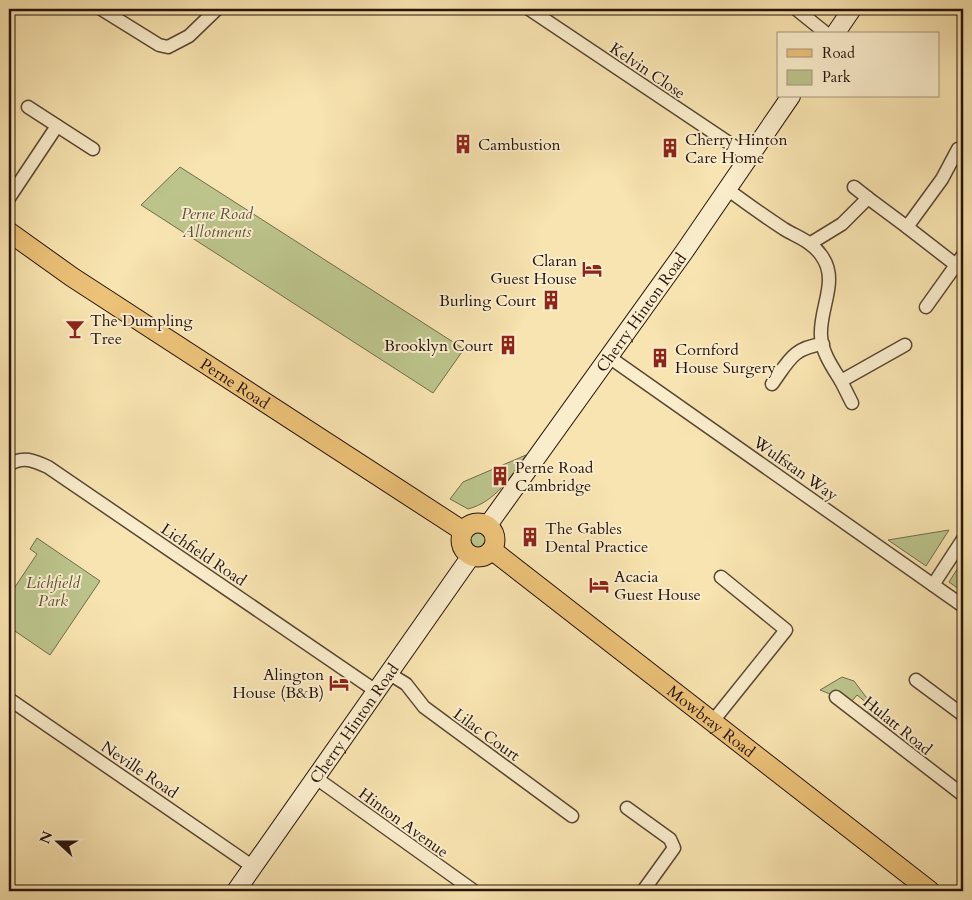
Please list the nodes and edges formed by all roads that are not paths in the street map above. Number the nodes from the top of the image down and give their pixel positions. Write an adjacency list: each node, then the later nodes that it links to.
1 (102, 9): 2 (street)
2 (217, 9)
3 (529, 9): 13 (street, Kelvin Close)
4 (796, 9): 6 (street)
5 (852, 9): 7 (street)
6 (825, 32)
7 (836, 32)
8 (790, 98): 13 (street, Cherry Hinton Road)
9 (28, 107): 10 (street)
10 (57, 126): 11 (street); 16 (street)
11 (93, 149)
12 (963, 149): 18 (street)
13 (750, 157): 15 (street, Cherry Hinton Road)
14 (854, 187): 17 (street)
15 (727, 190): 20 (street); 25 (street, Cherry Hinton Road)
16 (9, 198)
17 (868, 198): 18 (street); 20 (street)
18 (907, 227): 21 (street)
19 (9, 232): 31 (main road, Perne Road)
20 (811, 243): 23 (street)
21 (960, 260): 22 (street)
22 (926, 307)
23 (823, 344): 26 (street); 27 (street)
24 (905, 345): 26 (street)
25 (609, 357): 30 (street, Cherry Hinton Road); 36 (street, Wulfstan Way)
26 (841, 381): 28 (street)
27 (772, 384)
28 (852, 403)
29 (9, 465): 40 (street, Lichfield Road)
30 (488, 525): 31 (main road); 33 (main road)
31 (463, 531): 34 (main road)
32 (963, 540): 36 (street)
33 (492, 550): 34 (main road); 44 (main road, Mowbray Road)
34 (471, 556): 38 (street, Cherry Hinton Road)
35 (721, 577): 44 (street)
36 (933, 585): 37 (street, Wulfstan Way)
37 (963, 606)
38 (388, 673): 40 (street, Cherry Hinton Road); 48 (street, Lilac Court)
39 (916, 680): 43 (street)
40 (376, 691): 45 (street, Cherry Hinton Road)
41 (836, 696): 46 (street, Hulatt Road)
42 (9, 698): 49 (street, Neville Road)
43 (963, 715)
44 (713, 722): 53 (main road, Mowbray Road)
45 (316, 778): 49 (street, Cherry Hinton Road); 51 (street, Hinton Avenue)
46 (963, 795)
47 (627, 808): 52 (street)
48 (572, 816)
49 (252, 866): 50 (street, Cherry Hinton Road)
50 (236, 891)
51 (474, 891)
52 (643, 891)
53 (930, 891)

